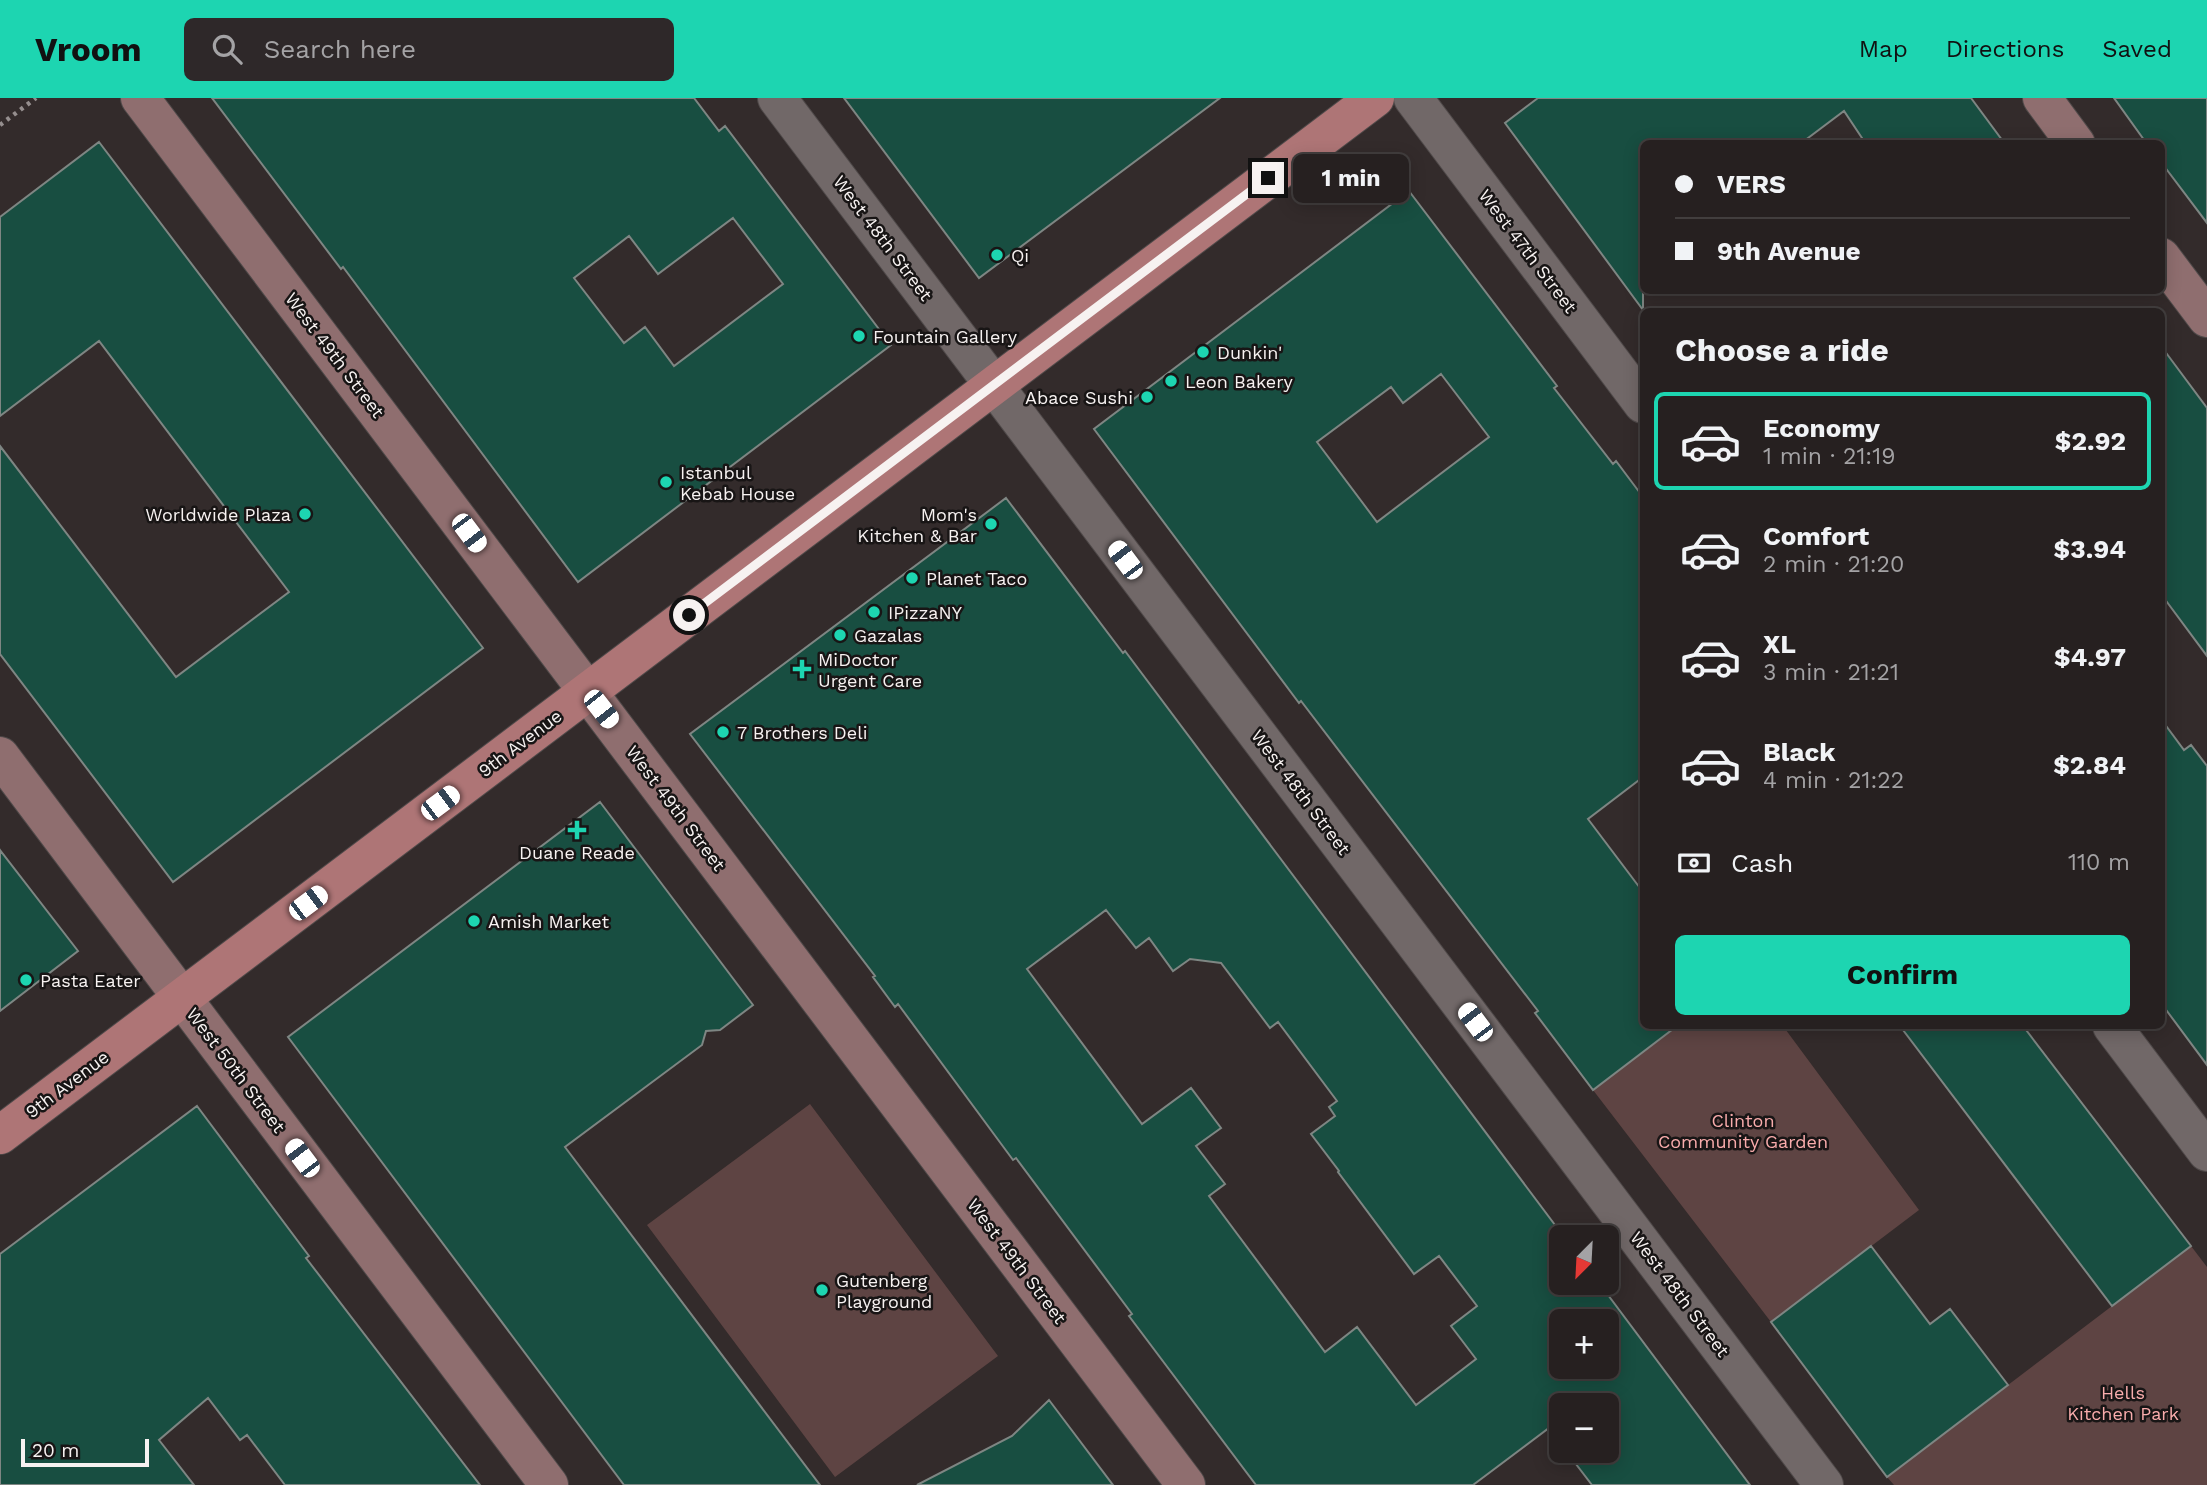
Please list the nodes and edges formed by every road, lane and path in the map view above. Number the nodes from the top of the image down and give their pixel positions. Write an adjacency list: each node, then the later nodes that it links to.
1 (36, 98): 7 (path)
2 (140, 98): 13 (main road, West 49th Street)
3 (777, 98): 11 (street, West 48th Street)
4 (1375, 98): 11 (main road, 9th Avenue)
5 (1413, 98): 12 (street, West 47th Street)
6 (2042, 98): 8 (main road)
7 (0, 125)
8 (2073, 140)
9 (2165, 262): 10 (main road)
10 (2207, 318)
11 (994, 386): 13 (main road, 9th Avenue); 21 (street, West 48th Street)
12 (1640, 400)
13 (588, 692): 15 (main road, 9th Avenue); 20 (main road, West 49th Street)
14 (0, 757): 15 (main road, West 50th Street)
15 (182, 998): 17 (main road, 9th Avenue); 19 (main road, West 50th Street)
16 (2114, 1029): 18 (street)
17 (0, 1135)
18 (2207, 1152)
19 (549, 1485)
20 (1186, 1485)
21 (1825, 1485)

